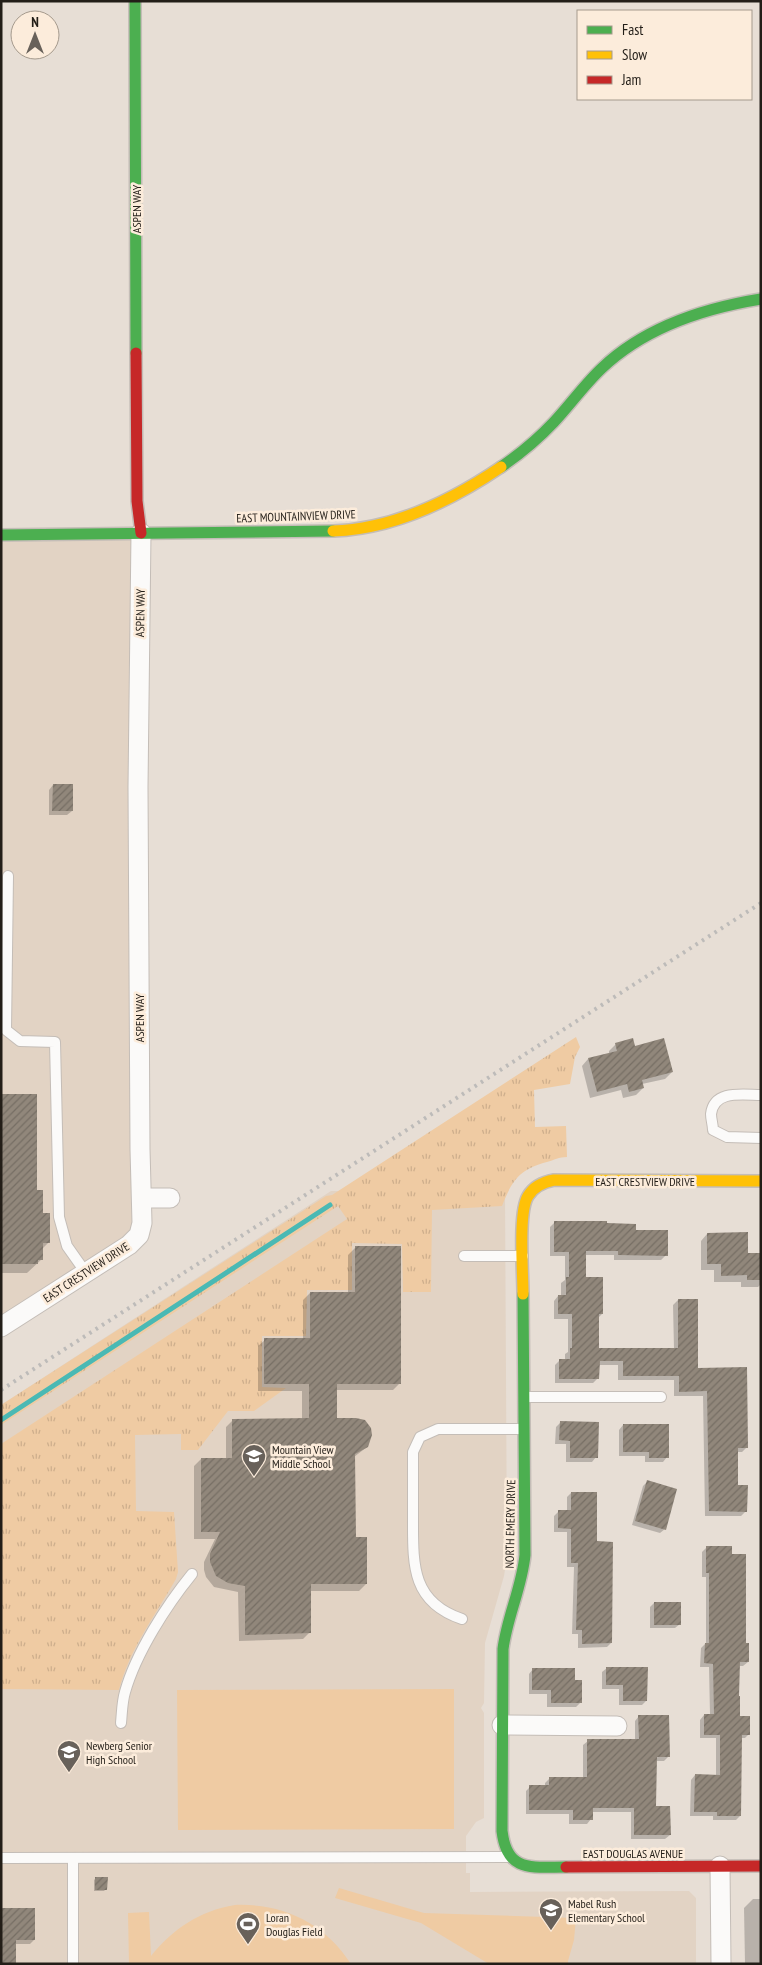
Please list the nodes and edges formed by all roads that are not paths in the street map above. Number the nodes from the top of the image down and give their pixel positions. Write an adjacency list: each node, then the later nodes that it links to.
1 (135, 1): 3 (street, ASPEN WAY)
2 (761, 299): 3 (street, EAST MOUNTAINVIEW DRIVE)
3 (141, 533): 4 (street, EAST MOUNTAINVIEW DRIVE); 10 (street, ASPEN WAY)
4 (1, 535)
5 (8, 876): 14 (lane)
6 (761, 1095): 7 (lane)
7 (761, 1138)
8 (761, 1181): 9 (street, EAST CRESTVIEW DRIVE)
9 (532, 1190): 13 (street, NORTH EMERY DRIVE)
10 (142, 1198): 11 (street); 14 (street, EAST CRESTVIEW DRIVE)
11 (170, 1198)
12 (464, 1256): 13 (lane)
13 (524, 1256): 16 (street, NORTH EMERY DRIVE)
14 (86, 1273): 15 (street, EAST CRESTVIEW DRIVE)
15 (1, 1327)
16 (524, 1397): 17 (lane); 18 (street, NORTH EMERY DRIVE)
17 (660, 1397)
18 (525, 1429): 20 (lane); 22 (street, NORTH EMERY DRIVE)
19 (192, 1574): 21 (lane)
20 (462, 1619)
21 (121, 1723)
22 (502, 1725): 23 (street); 24 (street, NORTH EMERY DRIVE)
23 (617, 1726)
24 (509, 1857): 26 (lane); 27 (street, EAST DOUGLAS AVENUE)
25 (1, 1858): 26 (lane)
26 (73, 1858): 29 (lane)
27 (720, 1866): 28 (street, EAST DOUGLAS AVENUE); 30 (street)
28 (761, 1866)
29 (73, 1964)
30 (721, 1964)

